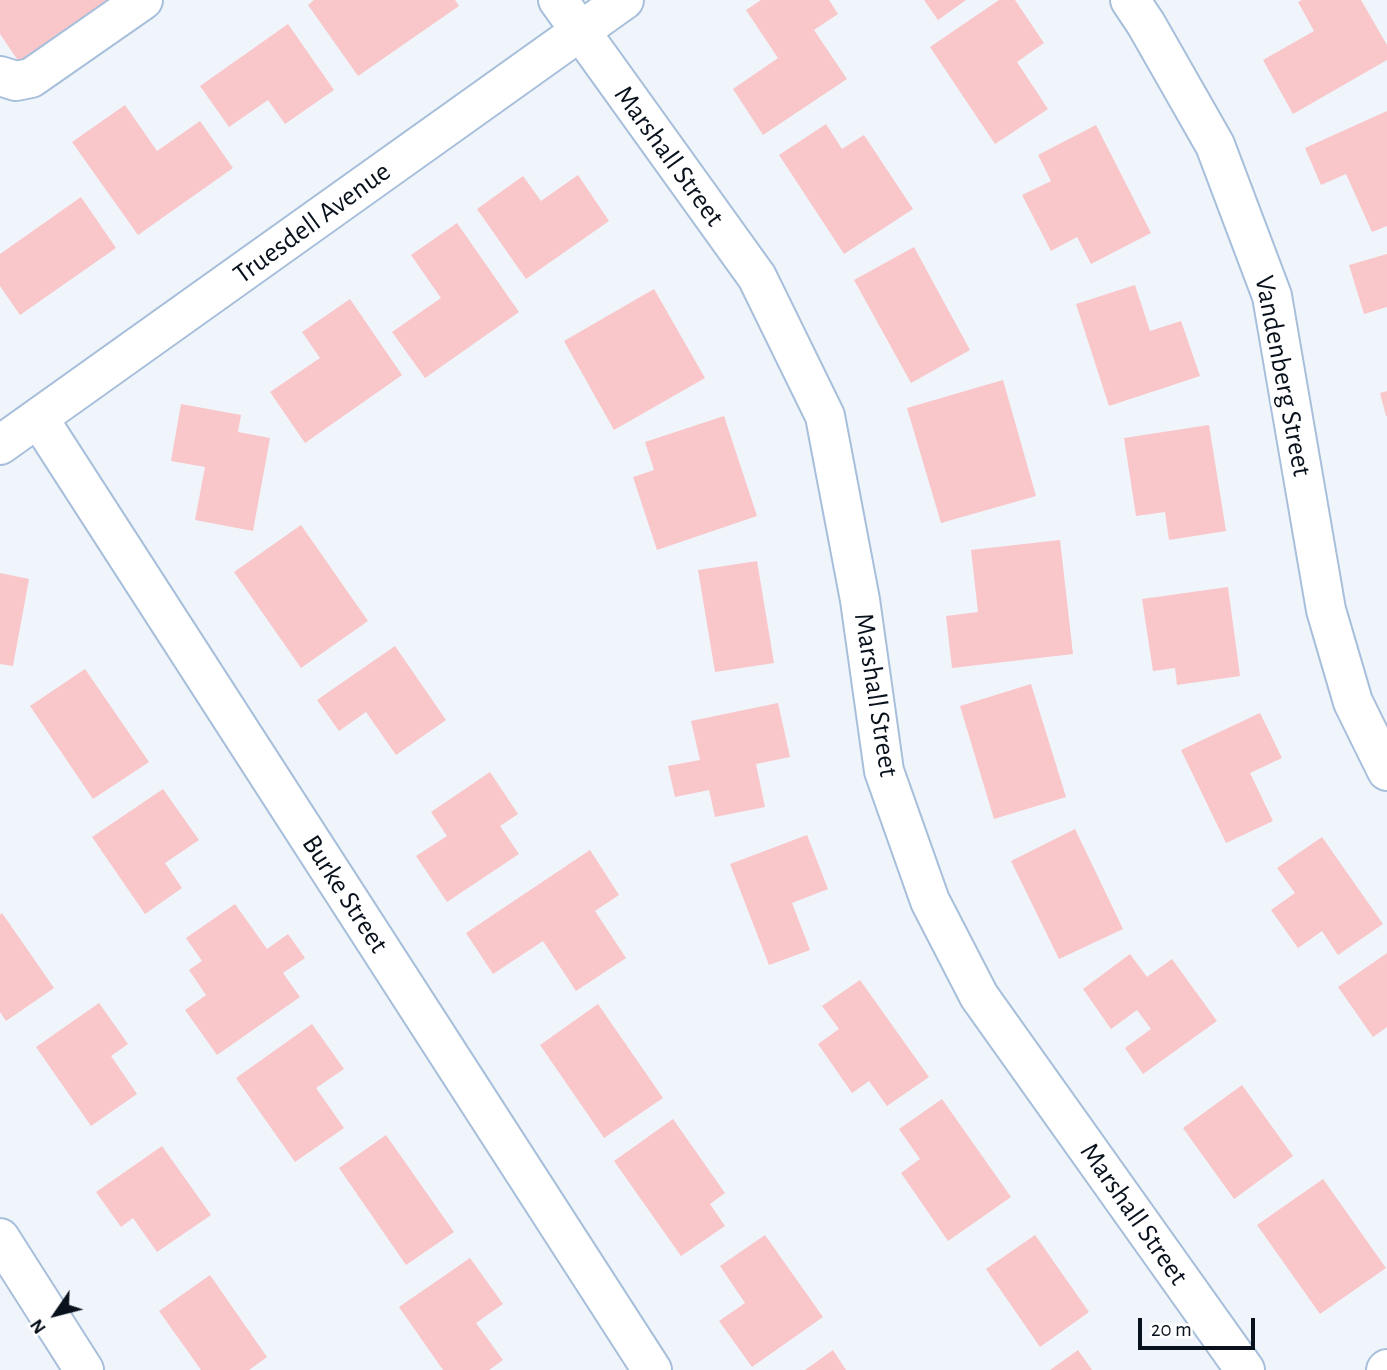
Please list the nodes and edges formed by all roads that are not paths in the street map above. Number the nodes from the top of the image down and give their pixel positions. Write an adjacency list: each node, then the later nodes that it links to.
1 (143, 0): 6 (street)
2 (558, 0): 5 (street, Marshall Street)
3 (624, 0): 5 (street, Truesdell Avenue)
4 (1129, 0): 9 (street, Vandenberg Street)
5 (580, 31): 7 (street, Truesdell Avenue); 13 (street, Marshall Street)
6 (0, 76)
7 (38, 419): 8 (street, Truesdell Avenue); 12 (street, Burke Street)
8 (0, 445)
9 (1387, 771)
10 (0, 1238): 11 (street)
11 (85, 1370)
12 (652, 1370)
13 (1245, 1370)

